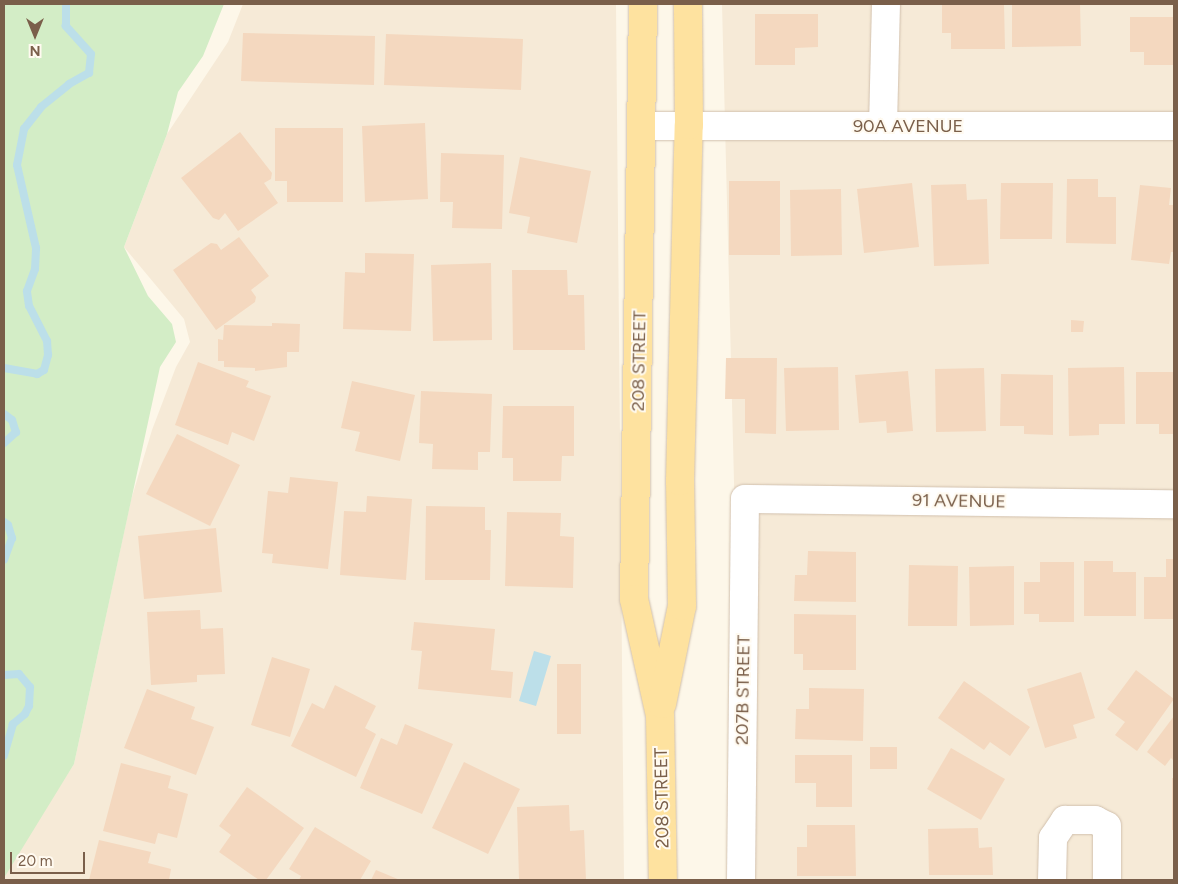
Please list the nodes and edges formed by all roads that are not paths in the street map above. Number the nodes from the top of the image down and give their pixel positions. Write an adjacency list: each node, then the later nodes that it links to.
1 (642, 4): 5 (main road, 208 STREET)
2 (688, 4): 4 (main road, 208 STREET)
3 (886, 4): 6 (street)
4 (689, 125): 5 (street, 90A AVENUE); 6 (street, 90A AVENUE); 10 (main road, 208 STREET)
5 (642, 126): 10 (main road, 208 STREET)
6 (883, 126): 7 (street, 90A AVENUE)
7 (1174, 126)
8 (745, 499): 9 (street, 91 AVENUE); 12 (street, 207B STREET)
9 (1174, 504)
10 (660, 715): 11 (main road, 208 STREET)
11 (663, 880)
12 (741, 880)
13 (1052, 880): 14 (street)
14 (1107, 880)

